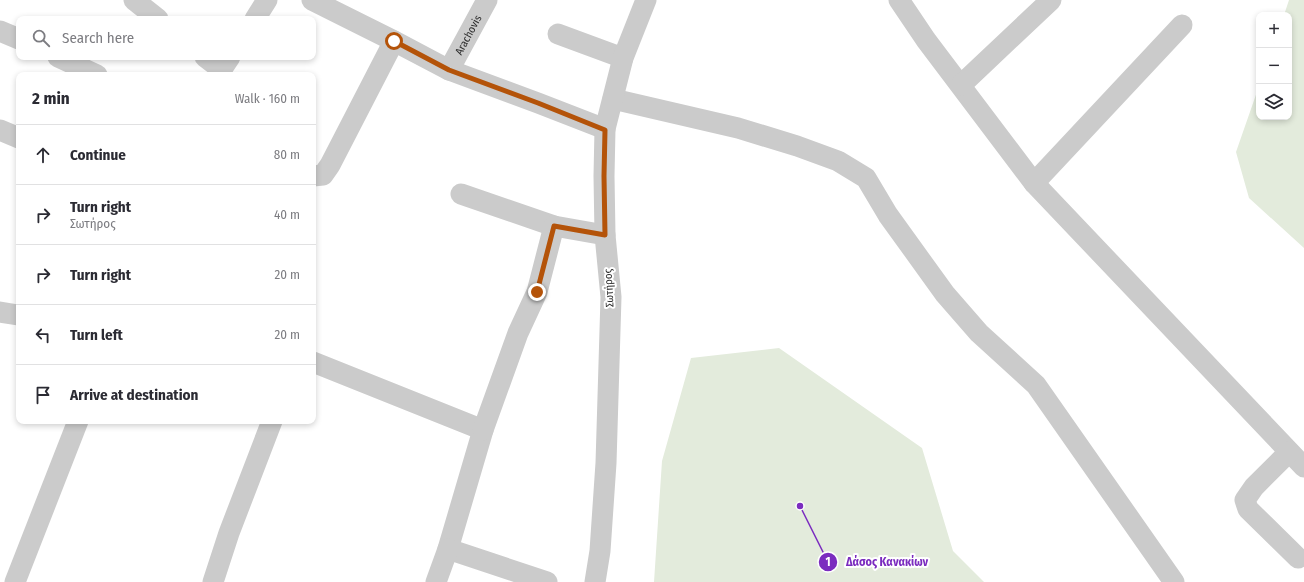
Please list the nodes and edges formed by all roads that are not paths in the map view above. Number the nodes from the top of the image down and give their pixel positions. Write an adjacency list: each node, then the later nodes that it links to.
1 (134, 0): 9 (street)
2 (267, 0): 10 (street)
3 (312, 0): 8 (street)
4 (487, 0): 20 (street, Arachovis)
5 (646, 0): 16 (street, Σωτήρος)
6 (899, 0): 22 (street)
7 (1051, 0): 22 (street)
8 (338, 6): 15 (street)
9 (154, 16)
10 (257, 16)
11 (1182, 25): 28 (street)
12 (0, 30): 14 (street)
13 (558, 34): 16 (street)
14 (16, 38)
15 (394, 41): 20 (street); 27 (street)
16 (623, 58): 23 (street, Σωτήρος)
17 (64, 60): 21 (street)
18 (210, 60): 19 (street)
19 (223, 67)
20 (449, 70): 25 (street)
21 (90, 72)
22 (961, 85): 28 (street)
23 (613, 99): 25 (street, Σωτήρος); 45 (street)
24 (0, 130): 26 (street)
25 (605, 130): 31 (street, Σωτήρος)
26 (16, 137)
27 (316, 176)
28 (1034, 183): 36 (street)
29 (461, 194): 30 (street)
30 (554, 226): 31 (street); 35 (street)
31 (605, 235): 44 (street, Σωτήρος)
32 (316, 363): 35 (street)
33 (77, 424): 40 (street)
34 (271, 424): 41 (street)
35 (483, 430): 38 (street)
36 (1289, 452): 37 (street); 39 (street)
37 (1304, 467)
38 (448, 549): 42 (street); 43 (street)
39 (1298, 558)
40 (15, 582)
41 (214, 582)
42 (436, 582)
43 (547, 582)
44 (595, 582)
45 (1174, 582)

